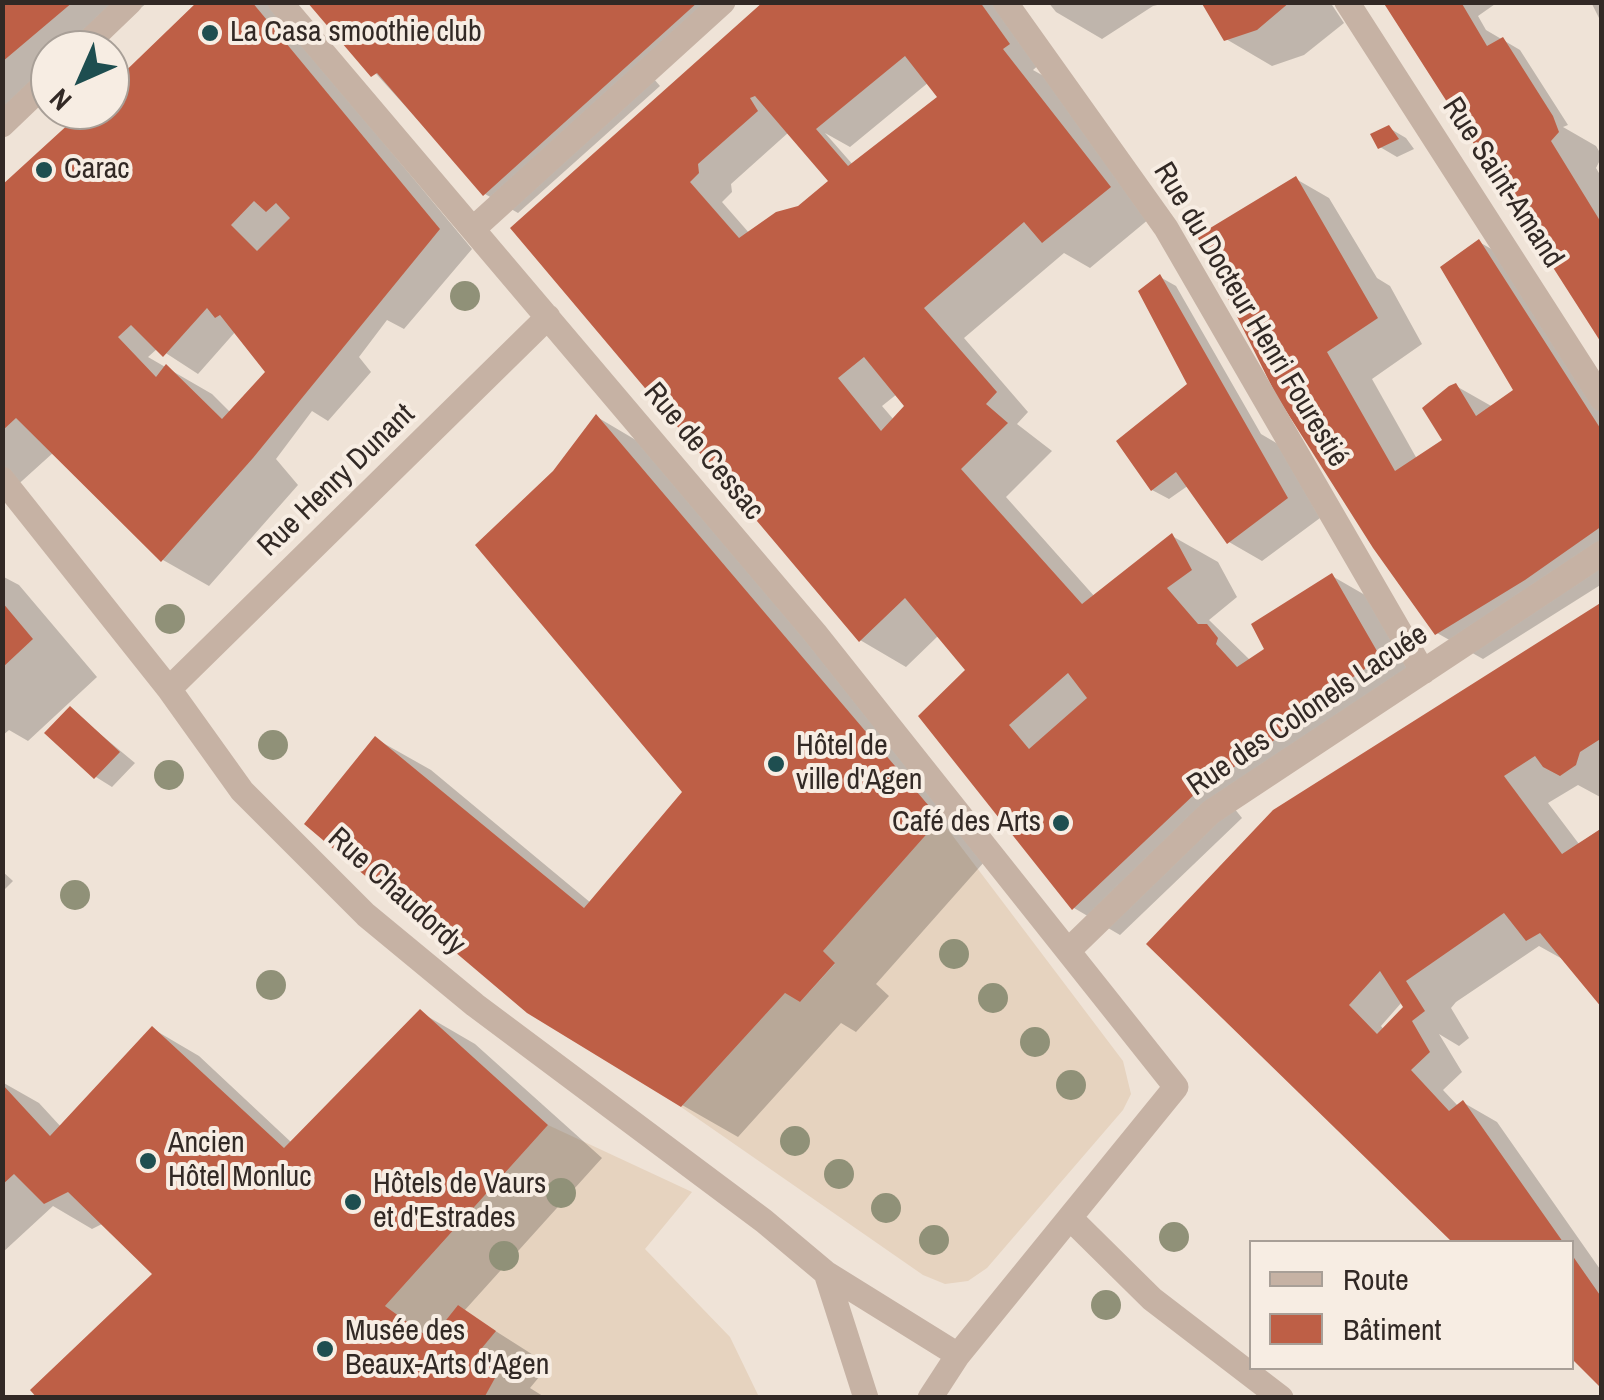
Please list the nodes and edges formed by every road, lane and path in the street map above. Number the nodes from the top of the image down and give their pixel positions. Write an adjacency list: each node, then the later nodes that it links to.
1 (130, 2): 6 (street)
2 (280, 2): 9 (street, Rue de Cessac)
3 (723, 2): 9 (street)
4 (1006, 2): 14 (street, Rue du Docteur Henri Fourestié)
5 (1347, 2): 11 (street, Rue Saint-Amand)
6 (101, 30)
7 (30, 98): 8 (street)
8 (2, 124)
9 (473, 229): 10 (street, Rue de Cessac)
10 (548, 317): 15 (street, Rue Henry Dunant); 16 (street, Rue de Cessac)
11 (1602, 399)
12 (2, 479): 15 (street, Rue Chaudordy)
13 (1602, 553): 14 (street, Rue des Colonels Lacuée)
14 (1423, 672): 16 (street, Rue des Colonels Lacuée)
15 (170, 690): 18 (street, Rue Chaudordy)
16 (1070, 948): 17 (street, Rue de Cessac)
17 (1072, 1220): 19 (street); 22 (street)
18 (826, 1273): 19 (street, Rue Chaudordy); 20 (street)
19 (958, 1355): 21 (street)
20 (866, 1398)
21 (930, 1398)
22 (1280, 1398)

